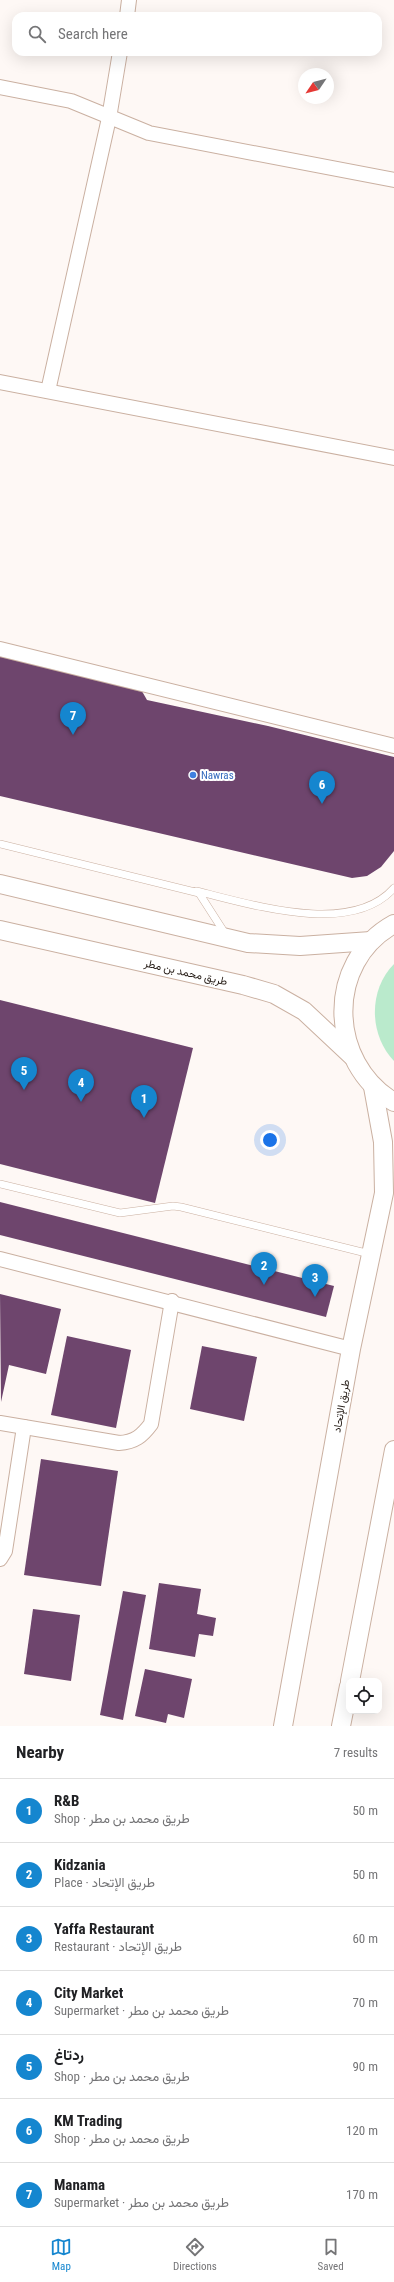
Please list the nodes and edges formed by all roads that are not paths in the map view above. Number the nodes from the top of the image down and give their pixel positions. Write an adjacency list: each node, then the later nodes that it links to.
1 (129, 0): 2 (street)
2 (128, 12)
3 (119, 56): 5 (street)
4 (0, 87): 5 (street)
5 (109, 118): 6 (street); 8 (street)
6 (394, 180)
7 (0, 382): 8 (street)
8 (48, 391): 9 (street)
9 (394, 458)
10 (0, 649): 11 (street)
11 (394, 746)
12 (0, 844): 14 (lane)
13 (0, 884): 18 (street)
14 (179, 888): 15 (lane); 18 (lane)
15 (394, 888)
16 (394, 924): 19 (street)
17 (0, 930): 20 (street, طريق محمد بن مطر)
18 (228, 938): 19 (street)
19 (371, 941): 20 (street)
20 (352, 1056): 21 (street)
21 (374, 1087): 22 (street); 24 (street, طريق اﻹتحاد)
22 (394, 1102)
23 (0, 1184): 24 (lane)
24 (372, 1255): 27 (street, طريق اﻹتحاد)
25 (0, 1258): 26 (street)
26 (172, 1301): 27 (street); 29 (street)
27 (351, 1348): 34 (street, طريق اﻹتحاد)
28 (0, 1423): 29 (street)
29 (24, 1427): 31 (street)
30 (394, 1450): 32 (street)
31 (0, 1558)
32 (351, 1678)
33 (346, 1701): 35 (street)
34 (283, 1726)
35 (341, 1726)

